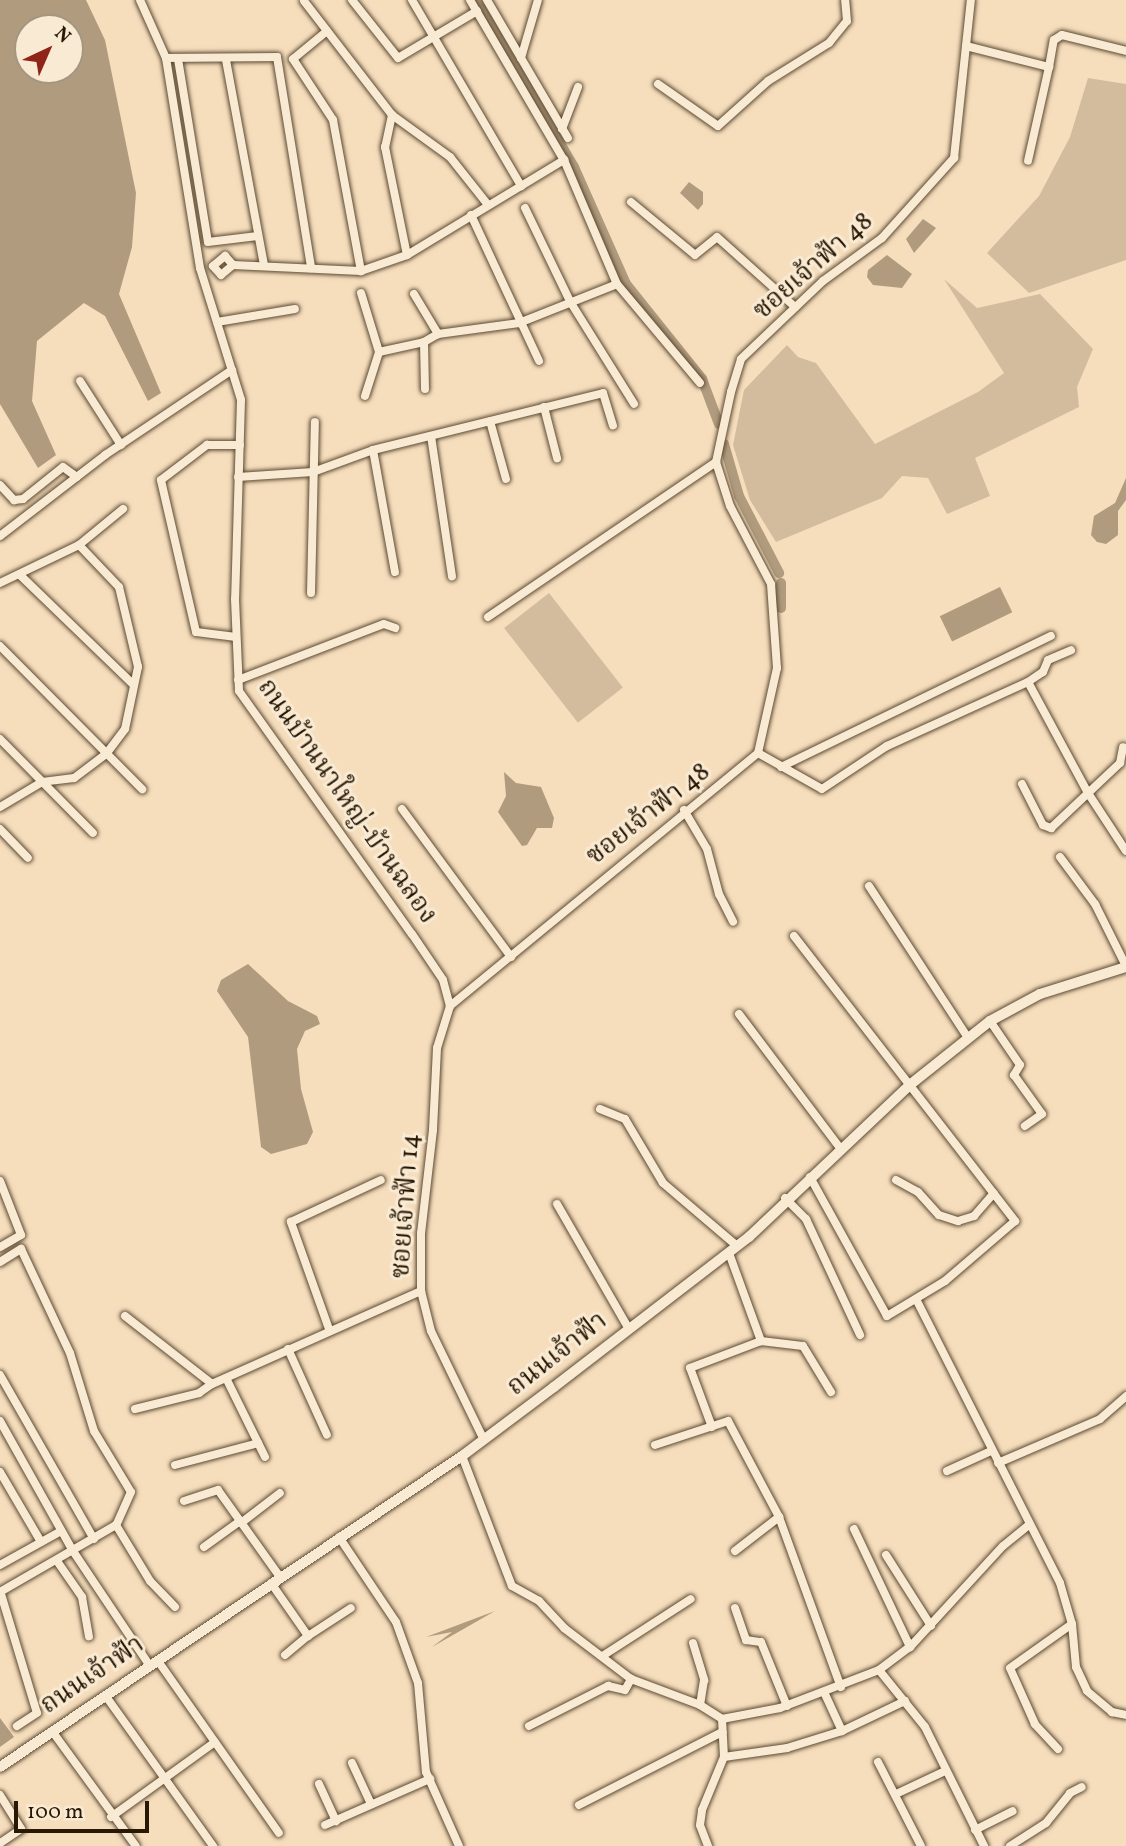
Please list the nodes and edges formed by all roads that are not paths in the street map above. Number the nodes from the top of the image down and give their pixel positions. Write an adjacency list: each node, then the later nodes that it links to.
1 (140, 0): 15 (street, ถนนบ้านนาใหญ่-บ้านฉลอง)
2 (352, 0): 12 (street)
3 (412, 0): 12 (street)
4 (470, 0): 10 (street)
5 (487, 0): 17 (street)
6 (538, 0): 17 (street)
7 (845, 0): 20 (street)
8 (971, 0): 13 (street, ซอยเจ้าฟ้า 48)
9 (304, 1): 11 (street)
10 (477, 11): 12 (street); 25 (street)
11 (327, 31): 22 (street); 39 (street)
12 (435, 36): 27 (street)
13 (966, 46): 19 (street); 44 (street, ซอยเจ้าฟ้า 48)
14 (1126, 51): 19 (street)
15 (166, 58): 16 (street); 37 (street, ถนนบ้านนาใหญ่-บ้านฉลอง)
16 (178, 58): 18 (street); 32 (street)
17 (521, 58): 23 (street)
18 (226, 60): 32 (street); 38 (street)
19 (1049, 67): 26 (street)
20 (658, 84)
21 (578, 87): 23 (street)
22 (392, 115): 29 (street); 33 (street)
23 (562, 129): 24 (street)
24 (568, 138)
25 (564, 160): 27 (street); 40 (street)
26 (1028, 161)
27 (521, 186): 29 (street)
28 (631, 202): 44 (street)
29 (488, 205): 31 (street)
30 (526, 208): 43 (street)
31 (471, 215): 33 (street); 47 (street)
32 (258, 236): 36 (street)
33 (407, 254): 39 (street)
34 (233, 265): 35 (street); 35 (street); 36 (street)
35 (213, 266): 37 (street)
36 (264, 266): 38 (street)
37 (200, 268): 46 (street, ถนนบ้านนาใหญ่-บ้านฉลอง)
38 (311, 268): 39 (street)
39 (360, 271)
40 (617, 284): 43 (street); 54 (street)
41 (361, 293): 50 (street)
42 (414, 294): 48 (street)
43 (571, 303): 47 (street); 57 (street)
44 (795, 307): 67 (street, ซอยเจ้าฟ้า 48)
45 (295, 309): 46 (street)
46 (217, 322): 52 (street, ถนนบ้านนาใหญ่-บ้านฉลอง)
47 (519, 323): 48 (street); 51 (street)
48 (438, 334): 49 (street)
49 (424, 342): 50 (street); 55 (street)
50 (379, 352): 56 (street)
51 (539, 361)
52 (233, 370): 63 (street); 64 (street, ถนนบ้านนาใหญ่-บ้านฉลอง)
53 (80, 381): 63 (street)
54 (700, 383)
55 (425, 389)
56 (365, 396)
57 (634, 404)
58 (544, 407): 59 (street); 61 (street); 66 (street)
59 (490, 421): 62 (street); 71 (street)
60 (315, 422): 68 (street)
61 (613, 425)
62 (431, 436): 65 (street); 78 (street)
63 (121, 445): 69 (street)
64 (240, 445): 70 (street, ถนนบ้านนาใหญ่-บ้านฉลอง); 84 (street)
65 (373, 450): 68 (street); 76 (street)
66 (557, 458)
67 (716, 462): 81 (street); 92 (street)
68 (313, 472): 70 (street); 80 (street)
69 (77, 477): 72 (street); 74 (street)
70 (238, 477): 84 (street, ถนนบ้านนาใหญ่-บ้านฉลอง)
71 (506, 479)
72 (0, 485)
73 (122, 509): 75 (street)
74 (0, 536)
75 (79, 545): 77 (street); 89 (street)
76 (395, 572)
77 (20, 575): 79 (street); 89 (street)
78 (452, 576)
79 (0, 583)
80 (310, 593)
81 (488, 617)
82 (395, 628): 87 (street)
83 (1051, 636): 94 (street)
84 (236, 637): 87 (street, ถนนบ้านนาใหญ่-บ้านฉลอง)
85 (0, 646): 93 (street)
86 (1071, 650): 88 (street)
87 (238, 680): 112 (street, ถนนบ้านนาใหญ่-บ้านฉลอง)
88 (1028, 682): 94 (street); 98 (street)
89 (134, 685): 93 (street)
90 (0, 739): 95 (street)
91 (1123, 747): 98 (street)
92 (758, 752): 94 (street); 101 (street, ซอยเจ้าฟ้า 48)
93 (106, 754): 95 (street); 97 (street)
94 (781, 767)
95 (42, 782): 99 (street); 103 (street)
96 (1022, 784): 98 (street)
97 (142, 789)
98 (1088, 793): 104 (street)
99 (0, 807)
100 (402, 809): 110 (street)
101 (684, 810): 108 (street); 110 (street, ซอยเจ้าฟ้า 48)
102 (0, 830): 106 (street)
103 (93, 833)
104 (1126, 851)
105 (1060, 857): 111 (street)
106 (28, 858)
107 (869, 886): 115 (street)
108 (733, 922)
109 (794, 936): 116 (street)
110 (511, 957): 112 (street, ซอยเจ้าฟ้า 48)
111 (1126, 966): 114 (main road, ถนนเจ้าฟ้า)
112 (450, 1006): 130 (street, ซอยเจ้าฟ้า 14)
113 (739, 1014): 119 (street)
114 (990, 1021): 115 (main road, ถนนเจ้าฟ้า); 118 (street)
115 (968, 1038): 116 (main road, ถนนเจ้าฟ้า)
116 (911, 1084): 119 (main road, ถนนเจ้าฟ้า); 124 (street)
117 (600, 1109): 128 (street)
118 (1025, 1126)
119 (840, 1148): 120 (main road, ถนนเจ้าฟ้า)
120 (810, 1177): 125 (main road, ถนนเจ้าฟ้า); 131 (street)
121 (381, 1180): 133 (street)
122 (896, 1180): 124 (street)
123 (0, 1181): 127 (street)
124 (994, 1193): 131 (street)
125 (785, 1198): 128 (main road, ถนนเจ้าฟ้า); 135 (street)
126 (557, 1204): 134 (street)
127 (0, 1247)
128 (733, 1249): 134 (main road, ถนนเจ้าฟ้า); 136 (street)
129 (0, 1262): 161 (street)
130 (421, 1291): 133 (street); 147 (street, ซอยเจ้าฟ้า 14)
131 (916, 1299): 150 (street)
132 (125, 1316): 140 (street)
133 (329, 1329): 137 (street)
134 (629, 1329): 147 (main road, ถนนเจ้าฟ้า)
135 (860, 1335)
136 (761, 1342): 141 (street); 145 (street)
137 (288, 1349): 139 (street); 146 (street)
138 (0, 1375): 166 (street)
139 (226, 1378): 140 (street); 148 (street)
140 (212, 1384): 143 (street)
141 (831, 1392)
142 (1126, 1396): 153 (street)
143 (135, 1409)
144 (0, 1421): 164 (street)
145 (712, 1427): 149 (street); 159 (street)
146 (327, 1435)
147 (484, 1440): 151 (main road, ถนนเจ้าฟ้า)
148 (258, 1443): 152 (street); 154 (street)
149 (655, 1445)
150 (991, 1451): 153 (street); 155 (street)
151 (462, 1456): 165 (main road, ถนนเจ้าฟ้า); 187 (street)
152 (265, 1457)
153 (998, 1463): 162 (street)
154 (174, 1465)
155 (947, 1471)
156 (0, 1472): 167 (street)
157 (280, 1493): 160 (street)
158 (184, 1501): 160 (street)
159 (779, 1517): 170 (street); 191 (street)
160 (240, 1522): 168 (street); 174 (street)
161 (116, 1524): 166 (street); 177 (street)
162 (1029, 1525): 180 (street); 181 (street)
163 (854, 1529): 185 (street)
164 (61, 1531): 167 (street); 169 (street)
165 (339, 1537): 174 (main road, ถนนเจ้าฟ้า); 212 (street)
166 (94, 1539): 169 (street)
167 (41, 1542): 173 (street)
168 (204, 1546)
169 (73, 1551): 172 (street); 188 (street)
170 (735, 1551)
171 (886, 1555): 181 (street)
172 (57, 1561): 175 (street); 182 (street)
173 (0, 1565)
174 (276, 1580): 183 (street); 188 (main road, ถนนเจ้าฟ้า)
175 (0, 1593): 199 (street)
176 (691, 1599): 187 (street)
177 (175, 1606)
178 (351, 1608): 183 (street)
179 (735, 1608): 196 (street)
180 (1072, 1624): 197 (street); 205 (street)
181 (931, 1626): 185 (street)
182 (89, 1636)
183 (308, 1636): 186 (street)
184 (693, 1643): 195 (street)
185 (910, 1647): 189 (street)
186 (285, 1655)
187 (604, 1655): 190 (street)
188 (154, 1663): 193 (main road, ถนนเจ้าฟ้า); 204 (street)
189 (879, 1670): 191 (street); 194 (street)
190 (631, 1679): 195 (street); 200 (street)
191 (841, 1687): 192 (street)
192 (824, 1692): 196 (street); 203 (street)
193 (105, 1695): 201 (main road, ถนนเจ้าฟ้า); 211 (street)
194 (905, 1702): 203 (street); 210 (street)
195 (699, 1705): 198 (street)
196 (787, 1706): 198 (street)
197 (1126, 1715)
198 (722, 1719): 202 (street)
199 (18, 1726)
200 (529, 1726)
201 (52, 1731): 209 (main road, ถนนเจ้าฟ้า); 220 (street)
202 (722, 1731): 206 (street); 218 (street)
203 (842, 1731): 206 (street)
204 (215, 1742): 211 (street); 224 (street)
205 (1058, 1749)
206 (723, 1757): 229 (street)
207 (878, 1762): 215 (street)
208 (352, 1763): 217 (street)
209 (0, 1767)
210 (945, 1771): 215 (street); 223 (street)
211 (165, 1775): 220 (street); 227 (street)
212 (430, 1779): 217 (street); 228 (street)
213 (319, 1784): 221 (street)
214 (1082, 1787): 232 (street)
215 (896, 1794): 230 (street)
216 (0, 1795): 225 (street)
217 (371, 1804): 221 (street)
218 (579, 1805)
219 (1013, 1811): 223 (street)
220 (111, 1816): 226 (street)
221 (336, 1821): 222 (street)
222 (325, 1825)
223 (975, 1830): 231 (street)
224 (279, 1833)
225 (0, 1843)
226 (136, 1846)
227 (214, 1846)
228 (459, 1846)
229 (708, 1846)
230 (921, 1846)
231 (984, 1846)
232 (1010, 1846)

